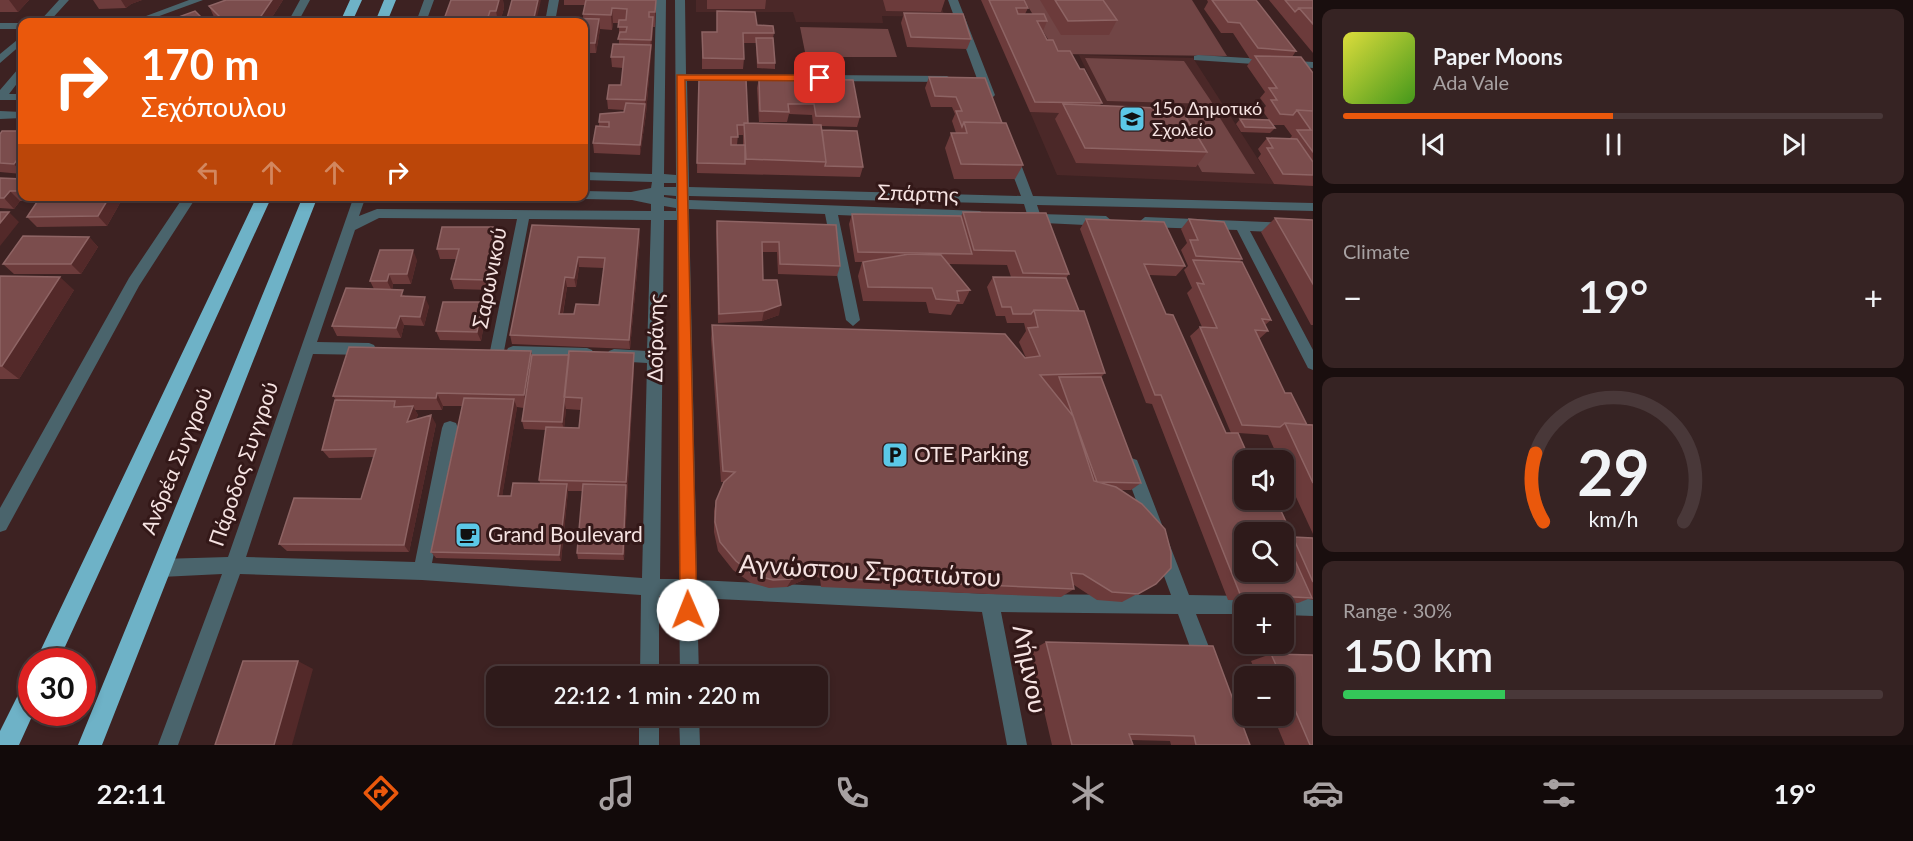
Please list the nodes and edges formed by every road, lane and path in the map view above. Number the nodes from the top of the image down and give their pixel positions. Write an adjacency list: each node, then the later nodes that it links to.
1 (64, 0): 11 (street)
2 (198, 0): 12 (street)
3 (305, 0): 13 (street)
4 (356, 0): 14 (highway)
5 (390, 0): 15 (highway)
6 (429, 0): 16 (street)
7 (554, 0): 17 (street)
8 (662, 0): 37 (street, Δοϊράνης)
9 (680, 0): 26 (street, Δοϊράνης)
10 (953, 0): 27 (street)
11 (48, 18)
12 (146, 18)
13 (295, 18)
14 (348, 18)
15 (383, 18)
16 (422, 18)
17 (551, 18)
18 (0, 26): 19 (street)
19 (18, 26)
20 (18, 43): 23 (street)
21 (1198, 58): 22 (street)
22 (1298, 59): 24 (street); 28 (street)
23 (0, 60)
24 (1313, 65)
25 (18, 76): 29 (street)
26 (680, 77): 27 (street); 38 (street, Δοϊράνης)
27 (971, 79): 31 (street)
28 (1313, 79)
29 (0, 97): 30 (street)
30 (18, 97)
31 (994, 110)
32 (0, 115): 33 (street)
33 (18, 115)
34 (1006, 140): 39 (street)
35 (588, 177): 37 (street, Σπάρτης)
36 (588, 195): 37 (street, Σπάρτης)
37 (657, 197): 38 (street, Σπάρτης); 38 (street, Σπάρτης); 46 (street, Σπάρτης); 57 (street, Δοϊράνης)
38 (681, 198): 39 (street, Σπάρτης); 45 (street, Σπάρτης); 67 (street, Δοϊράνης)
39 (1028, 200): 44 (street, Σπάρτης); 49 (street)
40 (188, 201): 61 (street)
41 (263, 201): 73 (highway, Ανδρέα Συγγρού)
42 (309, 201): 64 (highway, Ανδρέα Συγγρού)
43 (358, 201): 51 (street, Πάροδος Συγγρού)
44 (1313, 207)
45 (831, 210): 47 (street, Σπάρτης); 54 (street)
46 (524, 213): 51 (street, Σπάρτης); 57 (street, Σαρωνικού)
47 (990, 216)
48 (1012, 217): 49 (street)
49 (1035, 218): 50 (street); 53 (street)
50 (1241, 226): 52 (street); 58 (street)
51 (350, 227): 55 (street, Πάροδος Συγγρού)
52 (1313, 229)
53 (1044, 240)
54 (853, 320)
55 (307, 348): 56 (street); 63 (street, Πάροδος Συγγρού)
56 (390, 349)
57 (656, 357): 66 (street, Δοϊράνης)
58 (1313, 364)
59 (450, 428): 65 (street)
60 (1125, 451): 69 (street)
61 (6, 503): 62 (street)
62 (0, 524)
63 (234, 566): 64 (street, Αγνώστου Στρατιώτου); 65 (street, Αγνώστου Στρατιώτου); 82 (street, Πάροδος Συγγρού)
64 (161, 568): 81 (highway, Ανδρέα Συγγρού)
65 (422, 571): 66 (street, Αγνώστου Στρατιώτου)
66 (649, 587): 67 (street, Αγνώστου Στρατιώτου); 74 (street, Δοϊράνης)
67 (688, 589): 68 (street, Αγνώστου Στρατιώτου); 75 (street, Δοϊράνης)
68 (990, 603): 69 (street, Αγνώστου Στρατιώτου); 85 (street, Λήμνου)
69 (1183, 603): 70 (street, Αγνώστου Στρατιώτου); 76 (street)
70 (1234, 605)
71 (1294, 606): 72 (street)
72 (1313, 607)
73 (53, 648)
74 (649, 666)
75 (689, 666)
76 (1211, 680)
77 (18, 720): 80 (highway)
78 (649, 726): 83 (street)
79 (689, 726): 84 (street)
80 (6, 745)
81 (90, 745)
82 (168, 745)
83 (649, 745)
84 (690, 745)
85 (1017, 745)

